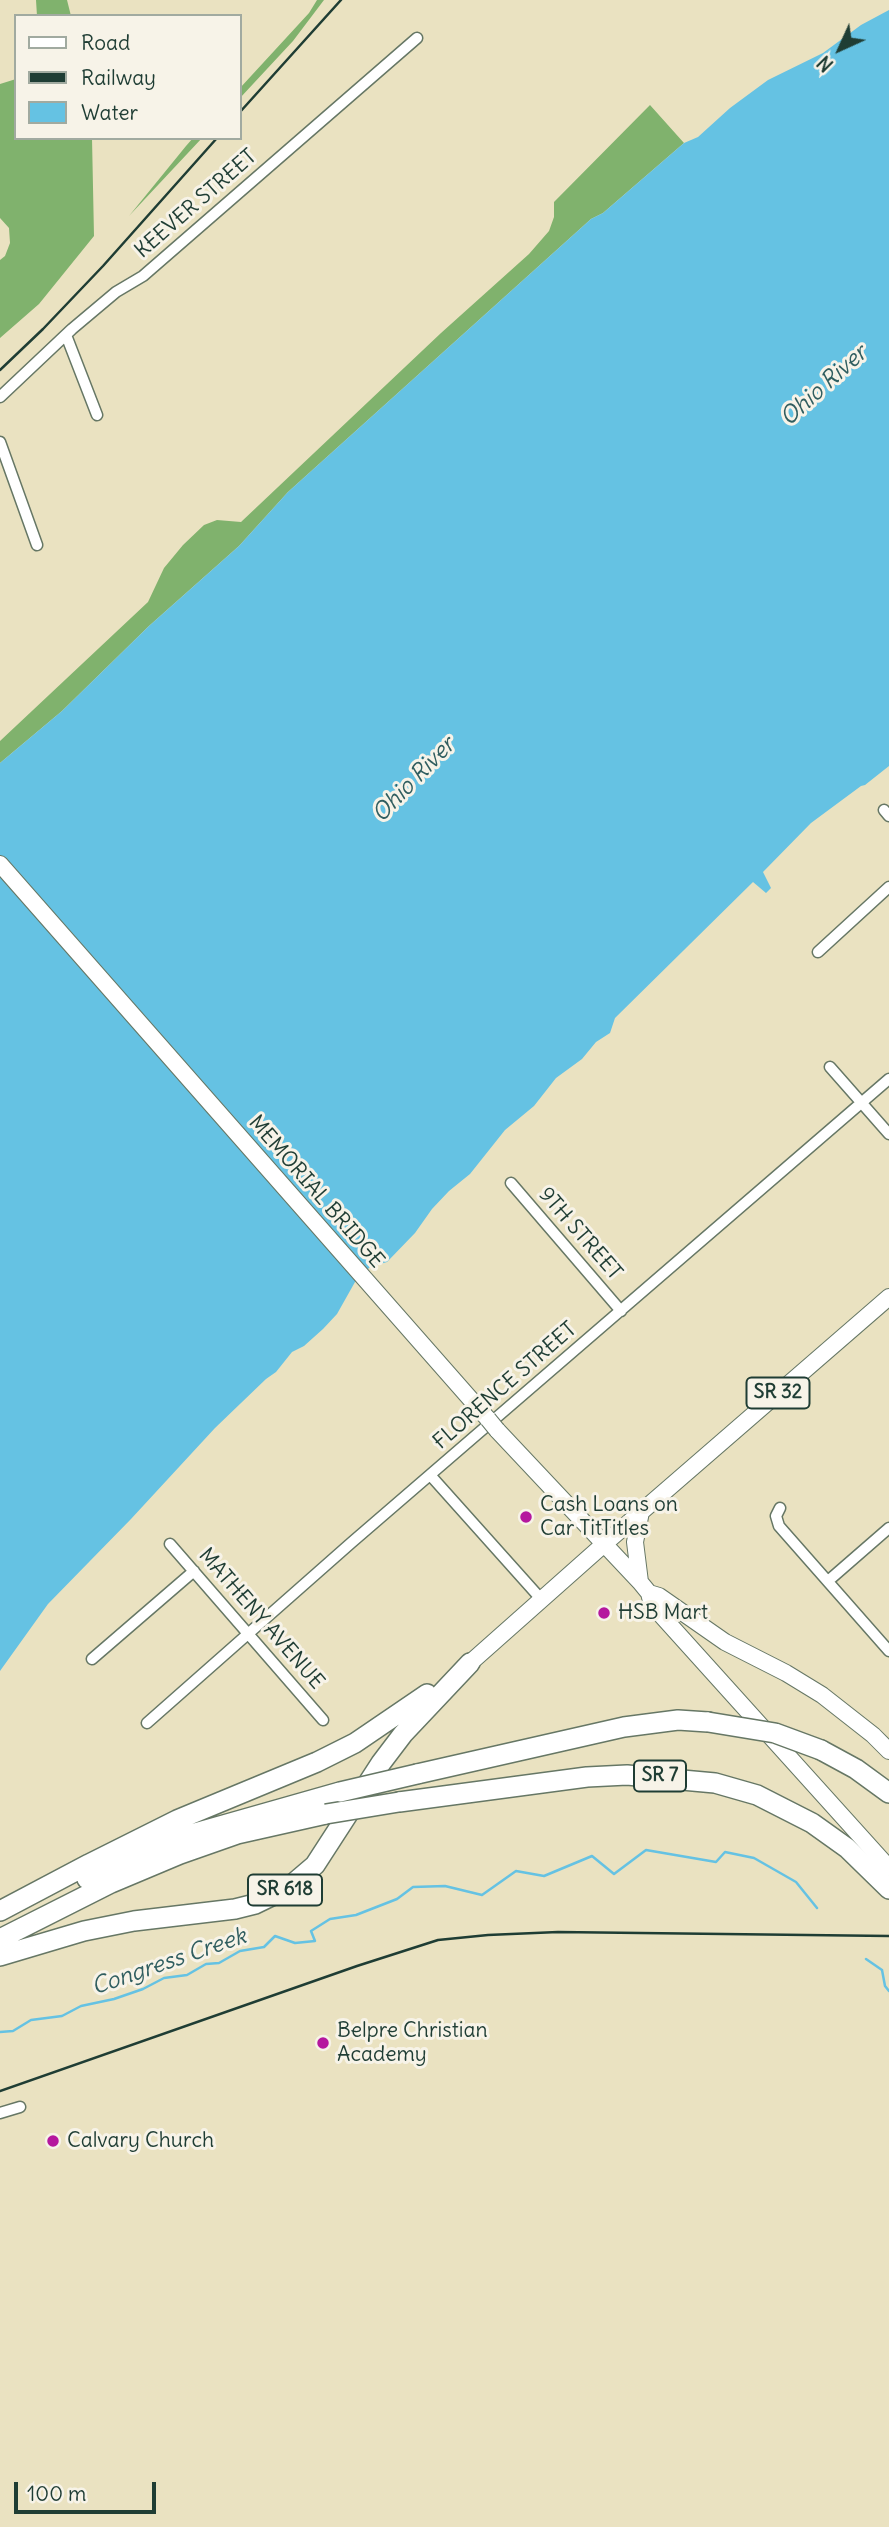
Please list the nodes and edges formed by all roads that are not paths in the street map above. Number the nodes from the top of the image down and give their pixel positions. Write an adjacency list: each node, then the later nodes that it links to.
1 (417, 38): 2 (street, KEEVER STREET)
2 (66, 335): 3 (street, KEEVER STREET); 4 (street)
3 (0, 397)
4 (97, 415)
5 (0, 442): 6 (street)
6 (37, 545)
7 (0, 864): 22 (main road, MEMORIAL BRIDGE, bridge)
8 (889, 887): 9 (street)
9 (818, 952)
10 (830, 1067): 12 (street)
11 (889, 1079): 12 (street, FLORENCE STREET)
12 (862, 1102): 13 (street); 16 (street, FLORENCE STREET)
13 (889, 1134)
14 (511, 1183): 16 (street, 9TH STREET)
15 (889, 1297): 19 (main road, SR 32)
16 (621, 1311): 17 (street, FLORENCE STREET)
17 (431, 1476): 26 (street); 27 (street, FLORENCE STREET)
18 (780, 1508): 24 (street)
19 (641, 1512): 22 (main road, SR 32); 25 (main road)
20 (889, 1528): 24 (street)
21 (170, 1544): 23 (street, MATHENY AVENUE)
22 (603, 1545): 25 (main road, MEMORIAL BRIDGE); 26 (main road, SR 32)
23 (194, 1571): 27 (street, MATHENY AVENUE); 29 (street)
24 (828, 1581): 28 (street)
25 (644, 1588): 33 (main road); 35 (main road)
26 (541, 1599): 30 (main road, SR 32)
27 (248, 1634): 31 (street, MATHENY AVENUE); 32 (street, FLORENCE STREET)
28 (889, 1650)
29 (92, 1659)
30 (470, 1663): 37 (highway); 40 (highway, SR 618)
31 (323, 1720)
32 (147, 1723)
33 (889, 1751)
34 (889, 1793): 38 (highway, bridge)
35 (889, 1868)
36 (889, 1889): 39 (highway, SR 7, bridge)
37 (0, 1912)
38 (0, 1923)
39 (0, 1938)
40 (0, 1956)
41 (20, 2106): 42 (street)
42 (0, 2113)

